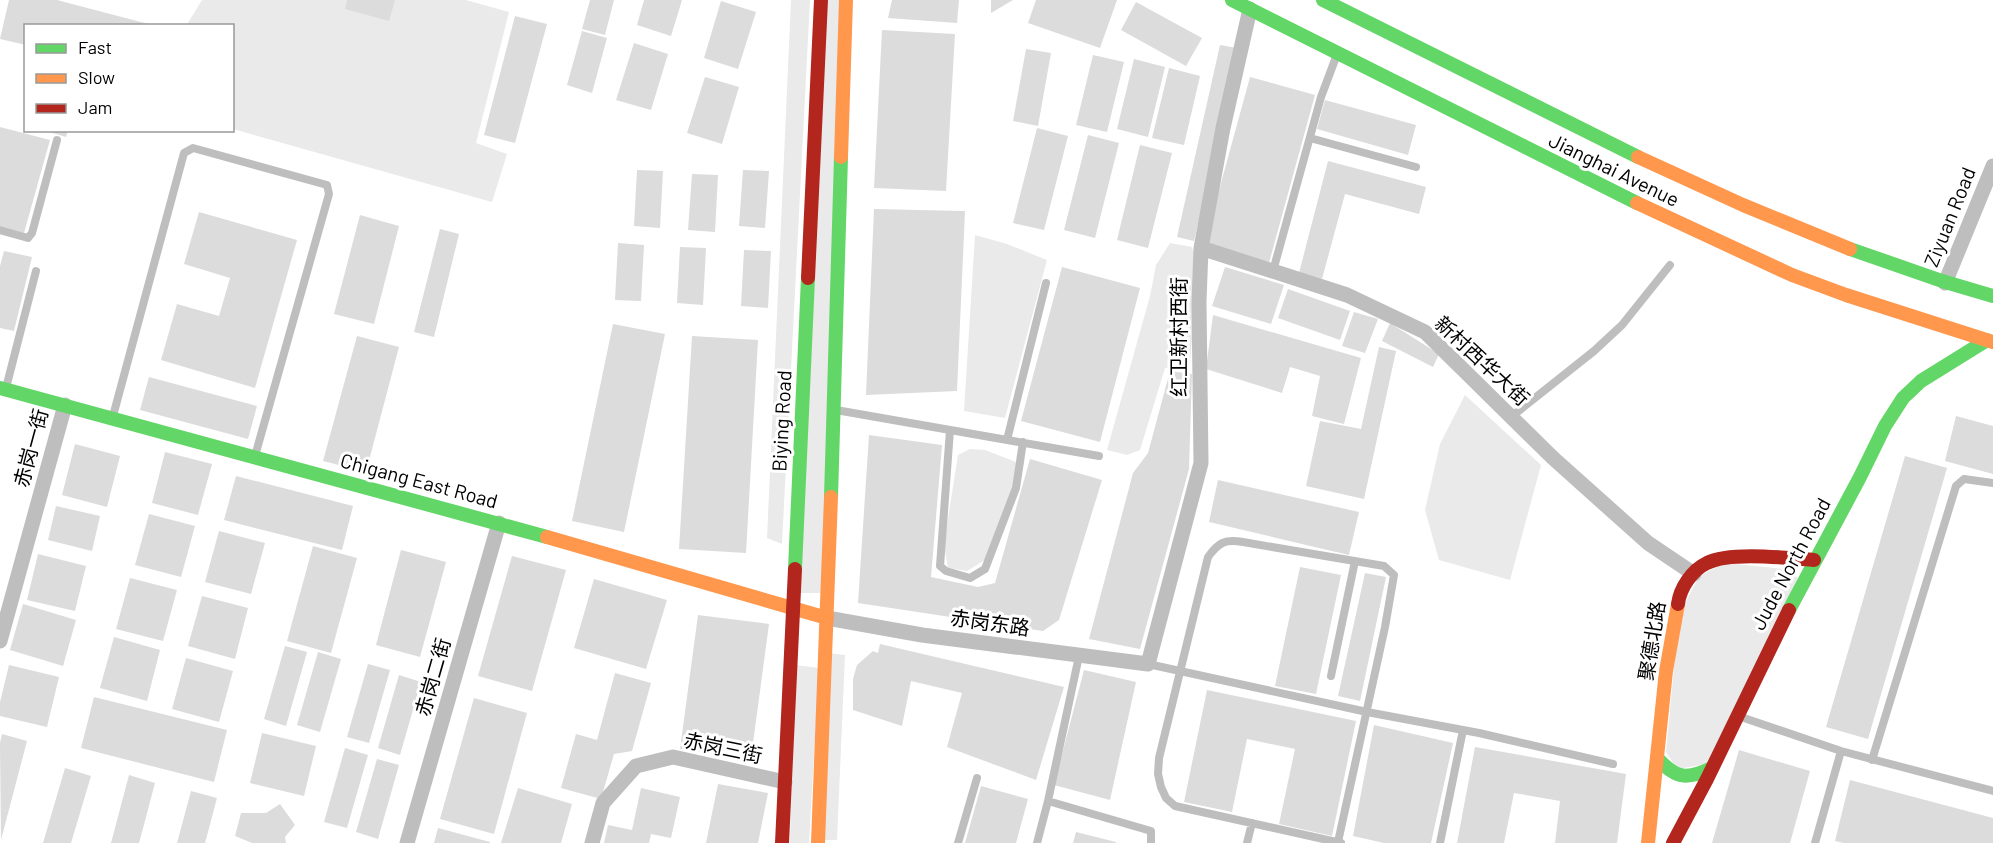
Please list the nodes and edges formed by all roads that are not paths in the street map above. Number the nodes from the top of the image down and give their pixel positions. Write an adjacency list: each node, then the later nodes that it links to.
1 (821, 0): 35 (main road, Biying Road)
2 (846, 0): 22 (main road)
3 (1232, 0): 5 (main road, Jianghai Avenue)
4 (1323, 0): 17 (main road, Jianghai Avenue)
5 (1250, 9): 6 (main road, Jianghai Avenue); 12 (street, 红卫新村西街)
6 (1338, 54): 7 (lane); 19 (main road, Jianghai Avenue)
7 (1310, 138): 10 (lane); 15 (lane)
8 (57, 140): 11 (lane)
9 (1993, 166): 17 (street, Ziyuan Road)
10 (1416, 167)
11 (0, 230)
12 (1201, 248): 15 (street, 新村西华大街); 40 (street, 红卫新村西街)
13 (1670, 265): 24 (lane)
14 (36, 271): 20 (lane)
15 (1273, 272): 24 (street, 新村西华大街)
16 (1046, 283): 26 (lane)
17 (1945, 283): 18 (main road, Jianghai Avenue)
18 (1993, 296)
19 (1990, 341): 32 (main road, Jude North Road)
20 (3, 389): 21 (main road, Chigang East Road)
21 (64, 405): 23 (main road, Chigang East Road); 37 (street, 赤岗一街)
22 (834, 410): 25 (lane); 36 (main road)
23 (112, 417): 28 (main road, Chigang East Road); 28 (lane)
24 (1511, 417): 34 (street, 新村西华大街)
25 (950, 430): 26 (lane); 27 (lane)
26 (1007, 440): 27 (lane)
27 (1023, 442): 29 (lane)
28 (255, 456): 31 (main road, Chigang East Road)
29 (1099, 456)
30 (1993, 483): 48 (lane)
31 (499, 523): 35 (main road, Chigang East Road); 57 (street, 赤岗二街)
32 (1814, 560): 34 (main road, 聚德北路); 44 (main road, Jude North Road)
33 (1355, 561): 41 (lane); 42 (lane); 43 (lane)
34 (1694, 574): 47 (main road, 聚德北路)
35 (793, 608): 36 (main road, Chigang East Road); 52 (main road, Biying Road)
36 (826, 618): 39 (street, 赤岗东路); 60 (main road)
37 (2, 623): 38 (street, 赤岗一街)
38 (0, 641)
39 (1078, 656): 40 (street, 赤岗东路); 54 (lane)
40 (1149, 664): 41 (lane)
41 (1180, 672): 43 (lane); 55 (lane)
42 (1331, 676)
43 (1368, 711): 45 (lane); 65 (lane)
44 (1737, 715): 46 (lane); 50 (main road, Jude North Road)
45 (1463, 730): 49 (lane); 66 (lane)
46 (1841, 751): 48 (lane); 69 (lane)
47 (1657, 758): 50 (main road); 67 (main road, 聚德北路)
48 (1872, 760): 53 (lane)
49 (1613, 764)
50 (1712, 768): 68 (main road, Jude North Road)
51 (977, 778): 61 (lane)
52 (785, 782): 58 (street, 赤岗三街); 59 (main road, Biying Road)
53 (1993, 791)
54 (1048, 801): 62 (lane); 63 (lane)
55 (1251, 823): 56 (lane); 64 (lane)
56 (1311, 840): 65 (lane)
57 (407, 843)
58 (592, 843)
59 (782, 843)
60 (818, 843)
61 (958, 843)
62 (1037, 843)
63 (1151, 843)
64 (1247, 843)
65 (1340, 843)
66 (1440, 843)
67 (1648, 843)
68 (1673, 843)
69 (1815, 843)

